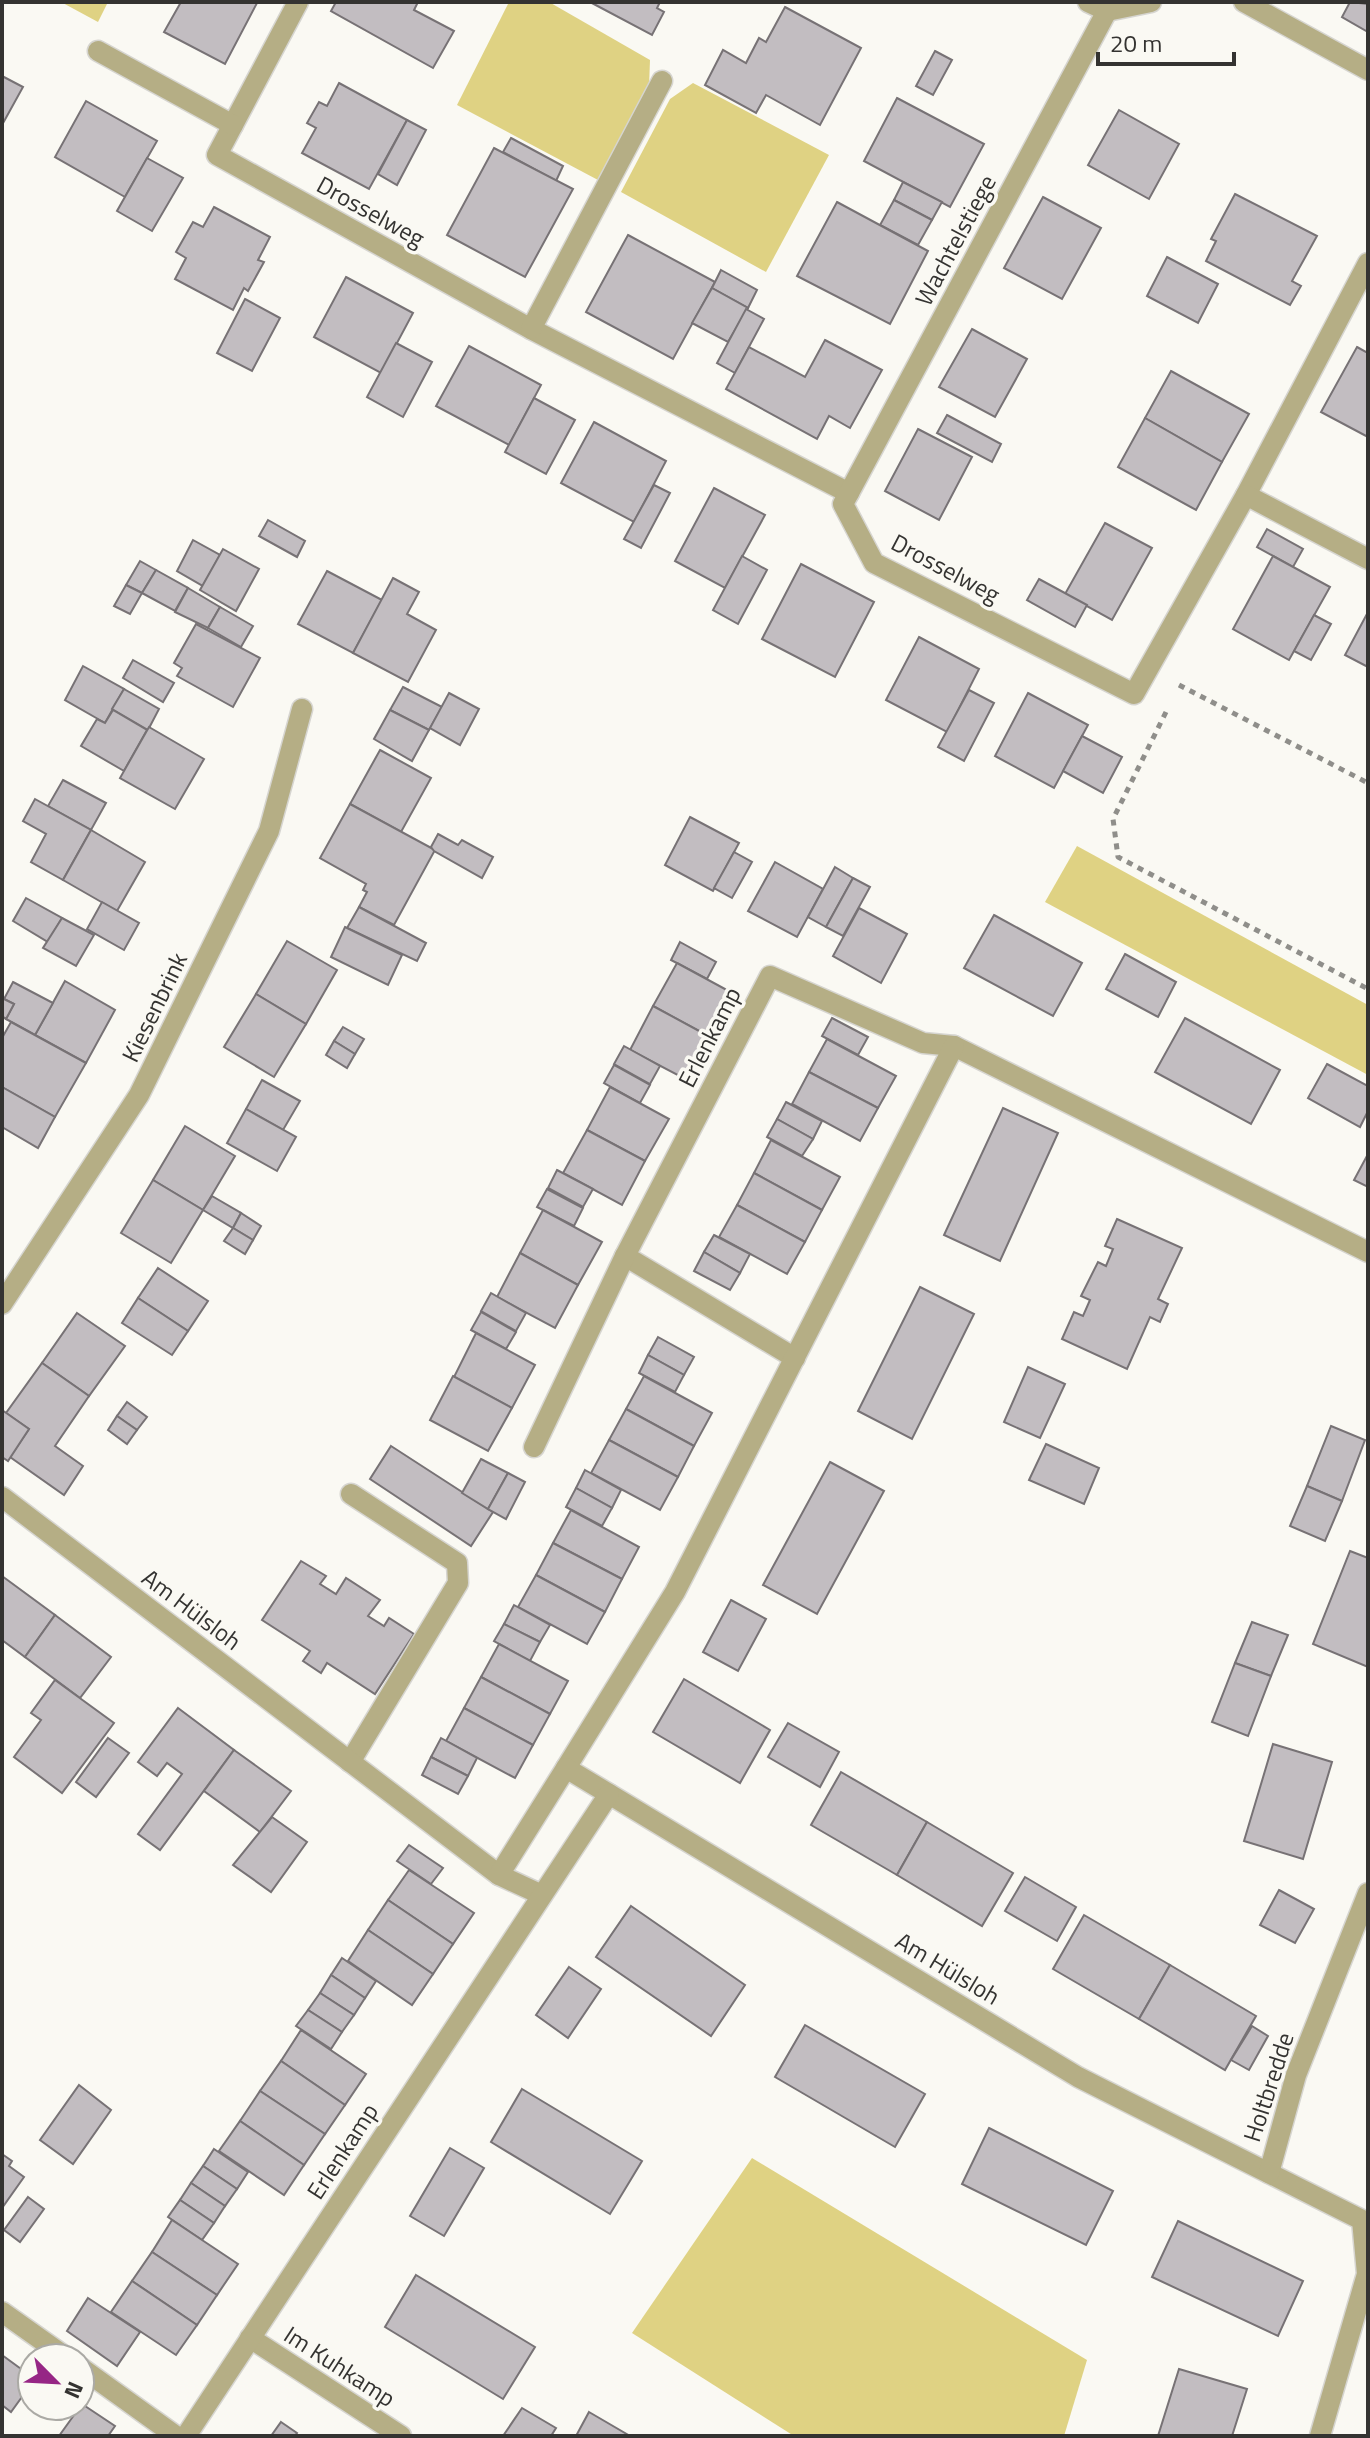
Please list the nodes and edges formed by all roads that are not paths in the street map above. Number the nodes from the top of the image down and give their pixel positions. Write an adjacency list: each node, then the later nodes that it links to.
1 (298, 2): 8 (street, Drosselweg)
2 (1151, 2): 4 (street)
3 (1244, 2): 6 (street)
4 (1097, 6): 11 (street, Wachtelstiege)
5 (98, 51): 8 (street)
6 (1368, 70)
7 (662, 81): 10 (street)
8 (233, 125): 10 (street, Drosselweg)
9 (1368, 263): 12 (street)
10 (531, 329): 11 (street, Drosselweg)
11 (849, 493): 12 (street, Drosselweg)
12 (1246, 495): 13 (street)
13 (1368, 559)
14 (302, 709): 18 (street, Kiesenbrink)
15 (954, 1046): 16 (street, Erlenkamp); 17 (street, Erlenkamp); 19 (street)
16 (1368, 1252)
17 (625, 1256): 19 (street); 20 (street, Erlenkamp)
18 (2, 1304)
19 (795, 1358): 24 (street)
20 (534, 1447)
21 (351, 1494): 23 (street)
22 (2, 1497): 23 (street, Am Hülsloh)
23 (350, 1762): 26 (street, Am Hülsloh)
24 (566, 1768): 25 (street); 26 (street)
25 (609, 1794): 28 (street, Erlenkamp); 29 (street, Am Hülsloh)
26 (499, 1875): 28 (street)
27 (1368, 1893): 29 (street, Holtbredde)
28 (542, 1895): 31 (street, Erlenkamp)
29 (1269, 2173): 37 (street, Holtbredde)
30 (2, 2312): 32 (street)
31 (250, 2338): 35 (street, Erlenkamp); 36 (street, Im Kuhkamp)
32 (44, 2342)
33 (96, 2378): 34 (street)
34 (176, 2436)
35 (186, 2436)
36 (401, 2436)
37 (1320, 2436)

